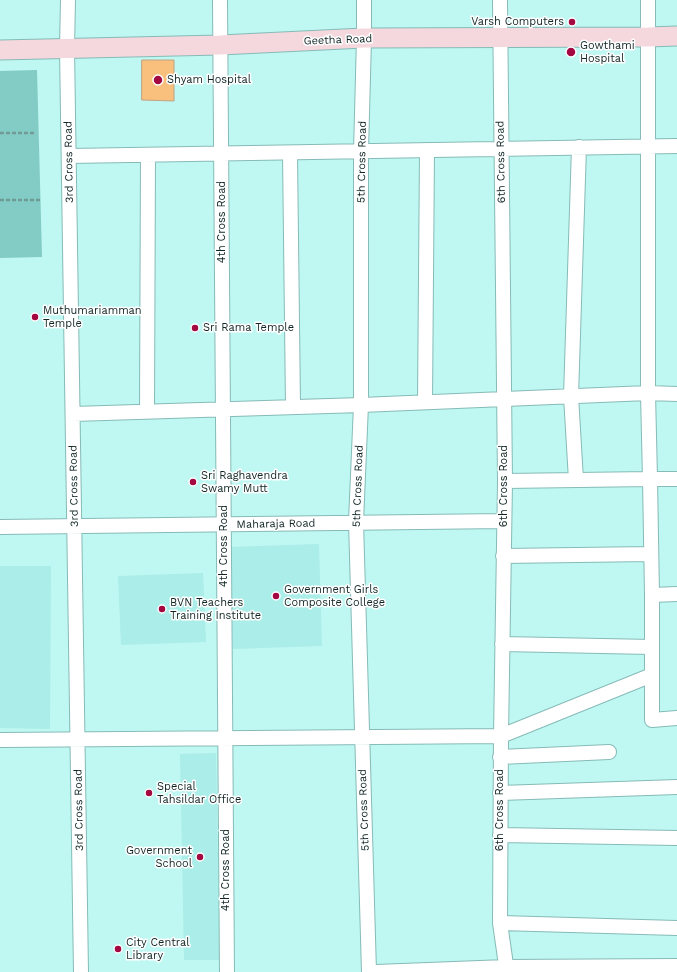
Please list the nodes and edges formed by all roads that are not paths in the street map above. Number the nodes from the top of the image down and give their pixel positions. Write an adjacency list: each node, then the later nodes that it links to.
1 (68, 0): 11 (street, 3rd Cross Road)
2 (220, 0): 10 (street, 4th Cross Road)
3 (364, 0): 8 (street, 5th Cross Road)
4 (500, 0): 9 (street, 6th Cross Road)
5 (648, 0): 7 (street)
6 (677, 36): 7 (main road, Geetha Road)
7 (648, 37): 9 (main road, Geetha Road); 13 (street)
8 (364, 38): 9 (main road, Geetha Road); 10 (main road, Geetha Road); 18 (street, 5th Cross Road)
9 (500, 38): 16 (street, 6th Cross Road)
10 (220, 46): 11 (main road, Geetha Road); 20 (street, 4th Cross Road)
11 (67, 48): 12 (main road, Geetha Road); 22 (street, 3rd Cross Road)
12 (0, 50)
13 (648, 146): 14 (street); 15 (street); 23 (street)
14 (677, 146)
15 (579, 147): 16 (street); 25 (street)
16 (501, 148): 17 (street); 26 (street, 6th Cross Road)
17 (427, 150): 18 (street); 27 (street)
18 (361, 151): 19 (street); 28 (street, 5th Cross Road)
19 (290, 153): 20 (street); 29 (street)
20 (221, 154): 21 (street); 30 (street, 4th Cross Road)
21 (148, 155): 22 (street); 31 (street)
22 (69, 156): 32 (street, 3rd Cross Road)
23 (648, 393): 24 (street); 25 (street); 33 (street)
24 (677, 394)
25 (571, 396): 26 (street); 35 (street)
26 (504, 399): 27 (street); 36 (street, 6th Cross Road)
27 (425, 402): 28 (street)
28 (361, 405): 29 (street); 38 (street, 5th Cross Road)
29 (293, 407): 30 (street)
30 (223, 408): 31 (street); 40 (street, 4th Cross Road)
31 (146, 411): 32 (street)
32 (73, 414): 39 (street, 3rd Cross Road)
33 (650, 479): 34 (street); 35 (street); 42 (street)
34 (677, 479)
35 (576, 480): 36 (street)
36 (505, 481): 37 (street, 6th Cross Road)
37 (504, 521): 38 (street, Maharaja Road); 43 (street, 6th Cross Road)
38 (356, 522): 40 (street, Maharaja Road); 51 (street, 5th Cross Road)
39 (74, 525): 40 (street, Maharaja Road); 41 (street, Maharaja Road); 53 (street, 3rd Cross Road)
40 (224, 525): 52 (street, 4th Cross Road)
41 (0, 527)
42 (651, 554): 43 (street); 45 (street)
43 (503, 556): 46 (street, 6th Cross Road)
44 (677, 594): 45 (street)
45 (652, 595): 47 (street)
46 (502, 644): 47 (street); 50 (street, 6th Cross Road)
47 (652, 647): 48 (street)
48 (652, 675): 49 (street); 50 (street)
49 (677, 718)
50 (500, 736): 51 (street); 56 (street, 6th Cross Road)
51 (362, 737): 52 (street); 67 (street, 5th Cross Road)
52 (225, 738): 53 (street); 66 (street, 4th Cross Road)
53 (78, 739): 54 (street); 65 (street, 3rd Cross Road)
54 (0, 740)
55 (609, 752): 56 (street)
56 (500, 757): 58 (street, 6th Cross Road)
57 (677, 787): 58 (street)
58 (500, 794): 59 (street, 6th Cross Road)
59 (500, 834): 60 (street); 61 (street, 6th Cross Road)
60 (677, 838)
61 (500, 923): 62 (street); 64 (street, 6th Cross Road)
62 (677, 928)
63 (677, 966): 64 (street)
64 (506, 970): 68 (street)
65 (81, 972)
66 (227, 972)
67 (369, 972)
68 (376, 972)

